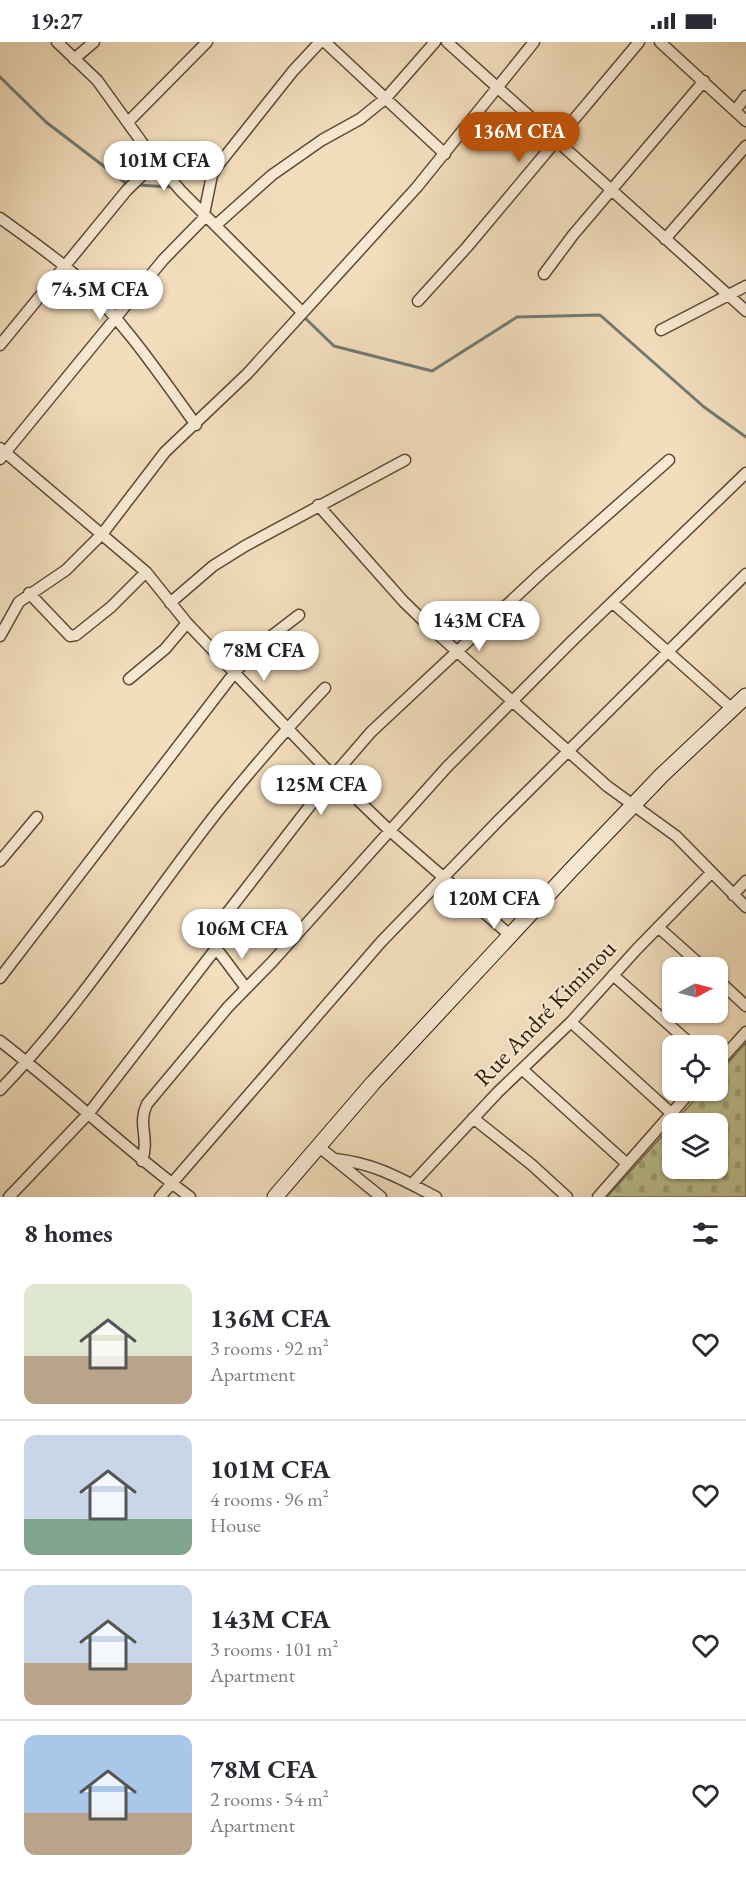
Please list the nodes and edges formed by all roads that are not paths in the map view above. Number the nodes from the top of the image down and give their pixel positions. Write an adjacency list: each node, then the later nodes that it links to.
1 (57, 42): 11 (street)
2 (94, 42): 11 (street)
3 (207, 42): 18 (street)
4 (320, 42): 24 (street)
5 (326, 42): 15 (street)
6 (435, 42): 15 (street)
7 (447, 42): 13 (street)
8 (534, 42): 13 (street)
9 (639, 42): 19 (street)
10 (660, 42): 12 (street)
11 (74, 60): 18 (street)
12 (704, 81): 16 (street); 23 (street)
13 (496, 86): 19 (street); 21 (street)
14 (746, 96): 16 (street)
15 (386, 98): 21 (street); 26 (street)
16 (735, 111): 17 (street)
17 (746, 120)
18 (129, 122): 22 (street)
19 (557, 140): 23 (street); 32 (street)
20 (746, 146): 27 (street)
21 (445, 154): 34 (street)
22 (156, 162): 24 (street); 28 (street)
23 (613, 189): 27 (street); 29 (street)
24 (205, 214): 26 (street); 35 (street)
25 (2, 224): 28 (street)
26 (216, 225): 34 (street)
27 (665, 239): 31 (street)
28 (64, 267): 35 (street); 37 (street)
29 (544, 274)
30 (746, 286): 31 (street)
31 (729, 296): 33 (street); 36 (street)
32 (418, 301)
33 (746, 311)
34 (302, 312): 38 (street)
35 (115, 317): 38 (street); 39 (street)
36 (661, 330)
37 (0, 345)
38 (196, 425): 44 (street)
39 (2, 453): 44 (street)
40 (405, 460): 43 (street)
41 (669, 460): 53 (street)
42 (746, 473): 49 (street)
43 (318, 505): 48 (street); 53 (street)
44 (103, 533): 45 (street); 47 (street)
45 (146, 572): 47 (street); 48 (street)
46 (746, 574): 54 (street)
47 (29, 594): 52 (street)
48 (170, 603): 51 (street)
49 (613, 603): 54 (street); 59 (street)
50 (299, 615): 55 (street)
51 (187, 623): 55 (street); 56 (street)
52 (0, 636)
53 (457, 652): 59 (street); 63 (street)
54 (668, 652): 60 (street); 62 (street)
55 (235, 672): 61 (street); 78 (street)
56 (129, 678)
57 (326, 688): 61 (street)
58 (746, 696): 60 (street)
59 (513, 702): 62 (street); 66 (street)
60 (731, 708): 64 (street)
61 (288, 728): 63 (street); 87 (street)
62 (569, 753): 64 (street); 69 (street)
63 (333, 776): 66 (street); 75 (street)
64 (633, 807): 68 (street); 74 (street)
65 (37, 817): 67 (street)
66 (389, 830): 69 (street); 79 (street)
67 (0, 861)
68 (711, 873): 71 (street); 73 (street, Rue André Kiminou)
69 (444, 877): 74 (street); 99 (street)
70 (746, 881): 71 (street)
71 (733, 895): 72 (street)
72 (746, 907)
73 (658, 927): 76 (street); 77 (street, Rue André Kiminou)
74 (511, 936): 95 (street)
75 (216, 948): 79 (street); 91 (street)
76 (692, 957)
77 (613, 975): 82 (street, Rue André Kiminou); 84 (street)
78 (0, 978)
79 (246, 988): 97 (street)
80 (728, 990): 81 (street)
81 (746, 1006)
82 (571, 1022): 88 (street, Rue André Kiminou); 92 (street)
83 (746, 1032): 86 (street)
84 (681, 1035)
85 (0, 1041): 87 (street)
86 (728, 1052)
87 (27, 1062): 89 (street); 91 (street)
88 (523, 1070): 93 (street, Rue André Kiminou); 98 (street)
89 (0, 1090)
90 (682, 1101): 92 (street)
91 (89, 1113): 97 (street); 101 (street)
92 (671, 1113)
93 (473, 1119): 100 (street, Rue André Kiminou); 107 (street)
94 (662, 1123): 98 (street)
95 (318, 1146): 96 (street); 104 (street)
96 (335, 1159): 100 (street); 105 (street)
97 (142, 1161): 99 (street)
98 (626, 1163): 108 (street)
99 (172, 1184): 102 (street); 103 (street)
100 (412, 1184): 106 (street)
101 (9, 1197)
102 (160, 1197)
103 (189, 1197)
104 (275, 1197)
105 (381, 1197)
106 (436, 1197)
107 (567, 1197)
108 (598, 1197)

